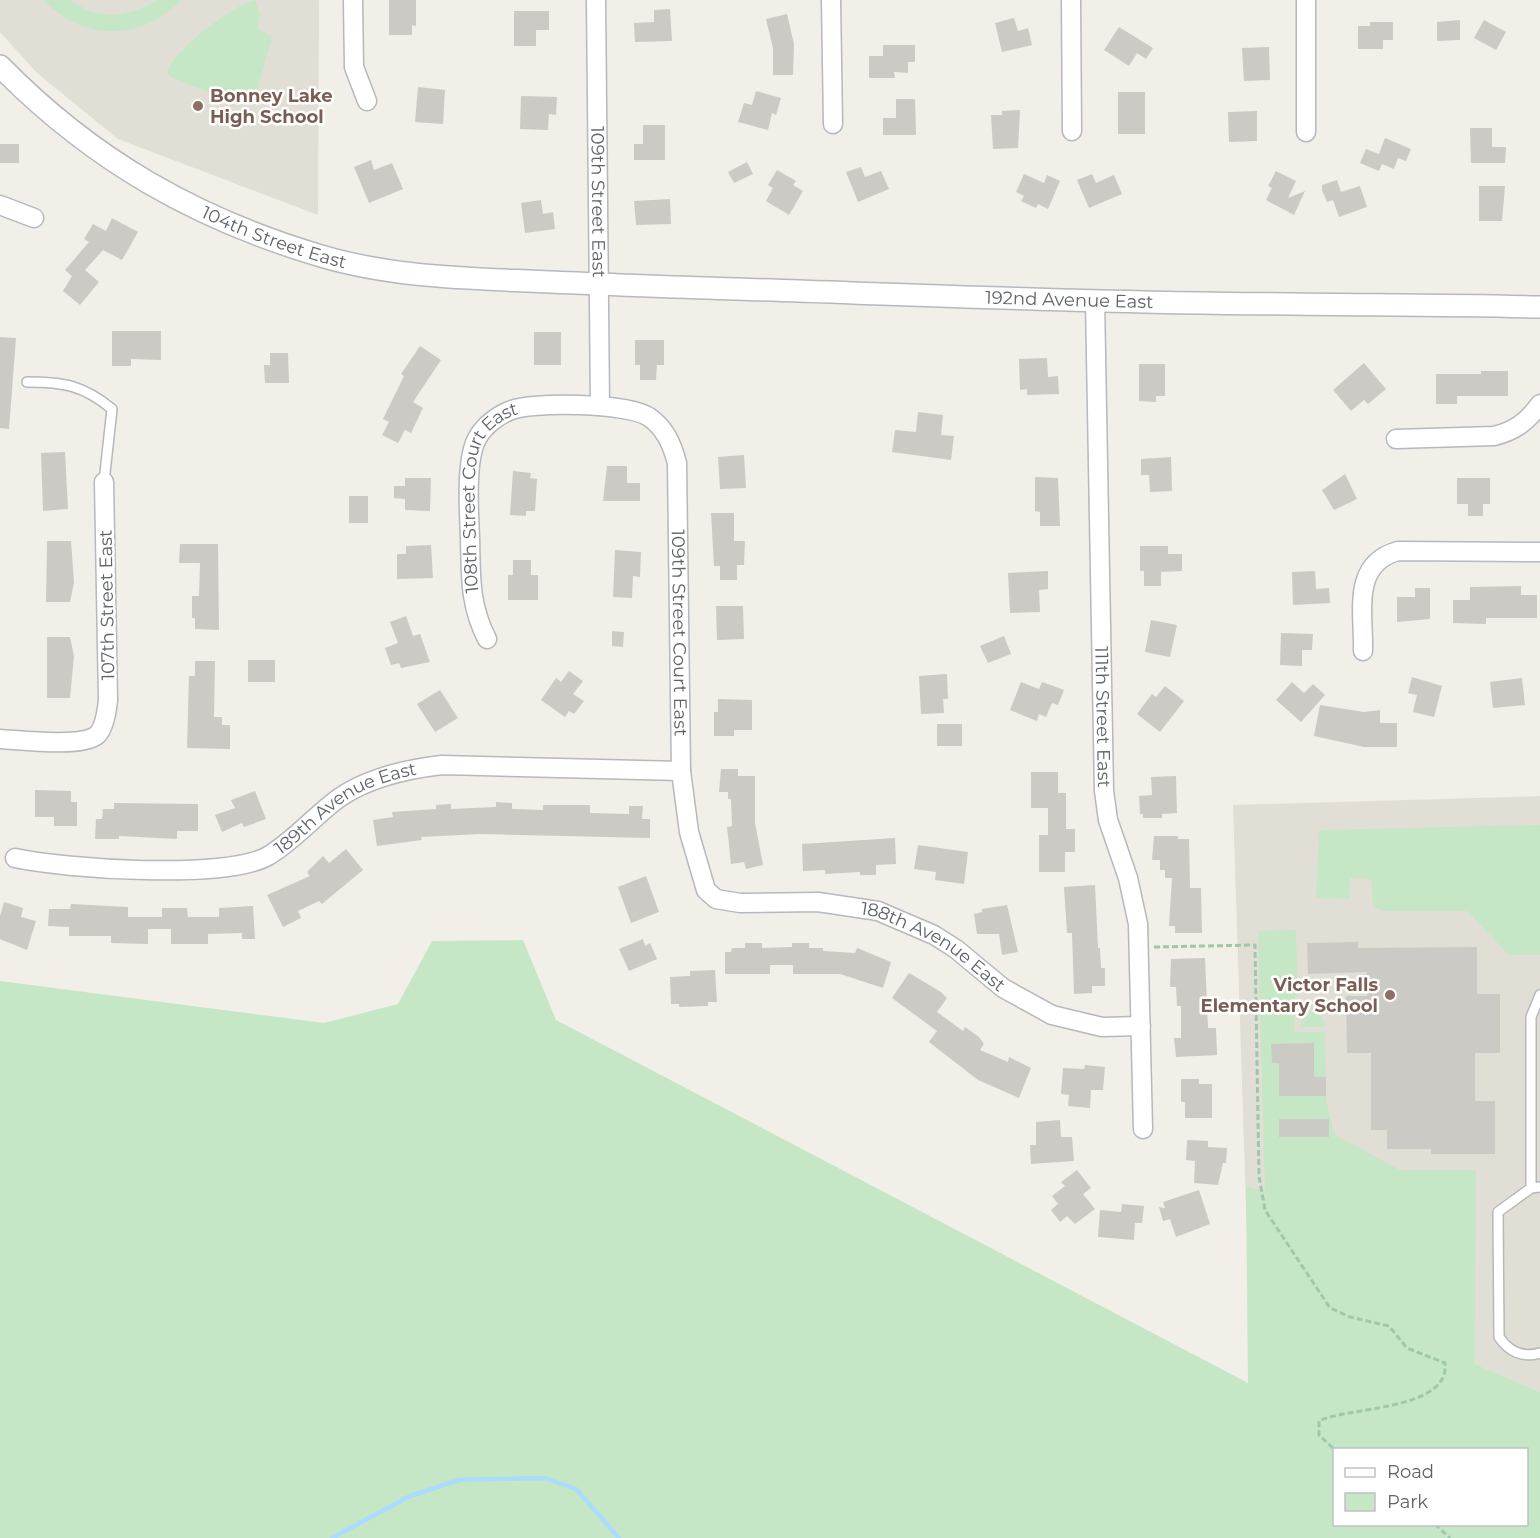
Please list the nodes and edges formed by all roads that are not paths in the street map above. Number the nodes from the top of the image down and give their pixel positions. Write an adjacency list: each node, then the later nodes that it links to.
1 (353, 0): 7 (street)
2 (596, 0): 13 (street, 109th Street East)
3 (831, 0): 8 (street)
4 (1071, 0): 9 (street)
5 (1306, 0): 10 (street)
6 (0, 66): 13 (street, 104th Street East)
7 (367, 101)
8 (833, 123)
9 (1072, 131)
10 (1306, 132)
11 (0, 205): 12 (street)
12 (34, 218)
13 (598, 284): 14 (street, 192nd Avenue East); 18 (street, 109th Street East)
14 (1095, 300): 15 (street, 192nd Avenue East); 29 (street, 111th Street East)
15 (1540, 307)
16 (27, 382): 20 (lane)
17 (1540, 404): 19 (street)
18 (600, 406): 22 (street, 108th Street Court East); 25 (street, 109th Street Court East)
19 (1396, 439)
20 (104, 482): 24 (street, 107th Street East)
21 (1540, 552): 23 (street)
22 (488, 639)
23 (1363, 651)
24 (0, 740)
25 (681, 771): 26 (street, 189th Avenue East); 27 (street, 109th Street Court East)
26 (15, 858)
27 (716, 899): 29 (street, 188th Avenue East)
28 (1540, 995): 31 (lane)
29 (1141, 1026): 30 (street, 111th Street East)
30 (1143, 1129)
31 (1536, 1188): 32 (lane)
32 (1540, 1353)

